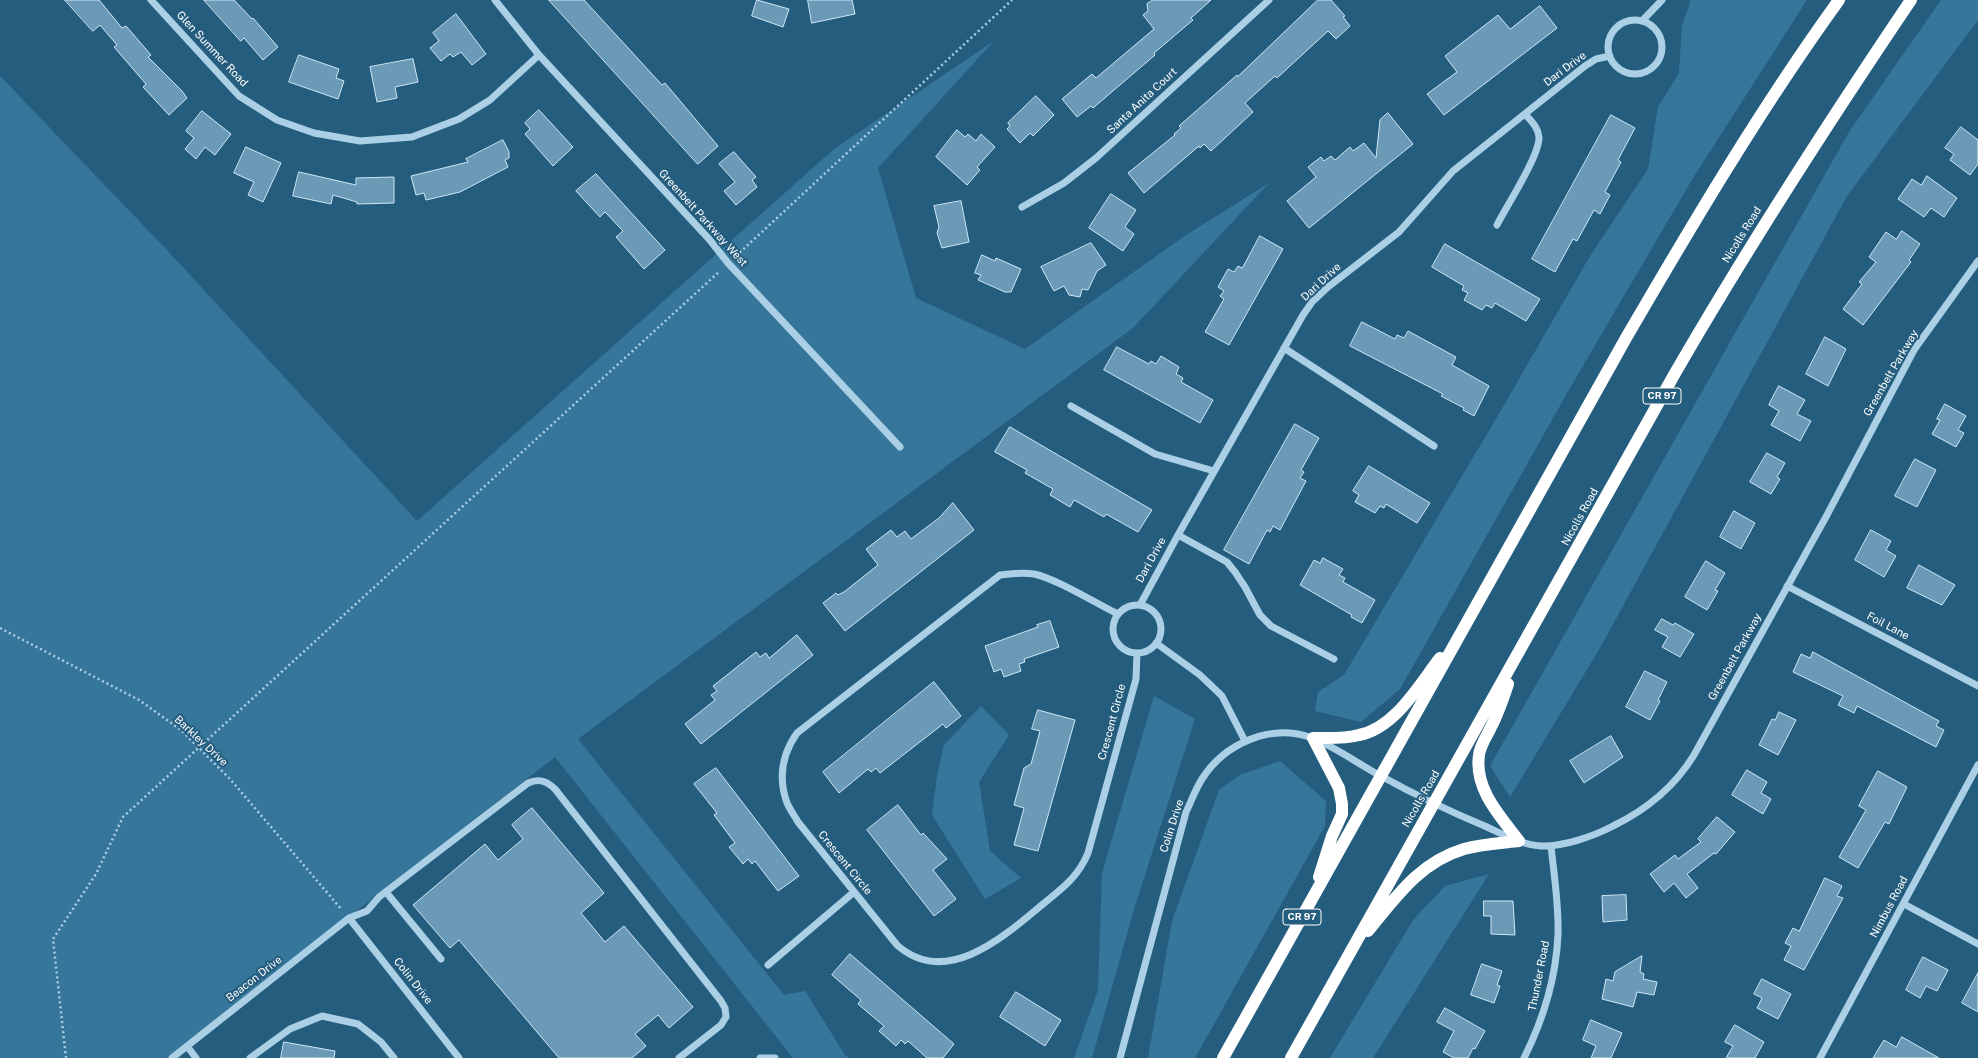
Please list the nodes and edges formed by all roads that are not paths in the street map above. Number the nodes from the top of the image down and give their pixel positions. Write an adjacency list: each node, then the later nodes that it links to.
1 (151, 0): 8 (street, Glen Summer Road)
2 (495, 0): 8 (street, Greenbelt Parkway West)
3 (1269, 0): 11 (street, Santa Anita Court)
4 (1662, 0): 7 (street)
5 (1839, 0): 23 (highway, CR 97)
6 (1911, 0): 25 (highway, Nicolls Road / CR 97)
7 (1642, 21): 9 (street); 9 (street)
8 (539, 55): 17 (street, Greenbelt Parkway West)
9 (1610, 56): 10 (street, Dari Drive)
10 (1525, 114): 12 (street); 14 (street, Dari Drive)
11 (1022, 208)
12 (1497, 225)
13 (1978, 261): 20 (street, Greenbelt Parkway)
14 (1284, 348): 16 (street); 18 (street, Dari Drive)
15 (1071, 406): 18 (street)
16 (1434, 446)
17 (900, 447)
18 (1214, 471): 19 (street, Dari Drive)
19 (1178, 535): 21 (street, Dari Drive); 27 (street)
20 (1787, 586): 28 (street, Foil Lane); 35 (street, Greenbelt Parkway)
21 (1140, 605): 22 (street); 24 (street)
22 (1118, 614): 26 (street); 37 (street, Crescent Circle)
23 (1462, 631): 29 (highway); 32 (highway, CR 97)
24 (1156, 643): 26 (street); 30 (street)
25 (1523, 646): 33 (highway, Nicolls Road / CR 97); 34 (highway)
26 (1137, 653): 37 (street, Crescent Circle)
27 (1334, 659)
28 (1978, 686)
29 (1313, 738): 30 (street, Colin Drive); 32 (street, Colin Drive); 38 (highway)
30 (1245, 741): 54 (street, Colin Drive)
31 (1978, 765): 39 (street, Nimbus Road)
32 (1381, 776): 33 (street, Greenbelt Parkway); 38 (highway, CR 97)
33 (1433, 804): 34 (street, Greenbelt Parkway); 42 (highway, Nicolls Road / CR 97)
34 (1519, 841): 35 (street, Greenbelt Parkway); 42 (highway)
35 (1551, 846): 57 (street, Thunder Road)
36 (386, 892): 40 (street, Beacon Drive); 43 (street); 51 (street, Beacon Drive)
37 (854, 892): 44 (street)
38 (1312, 899): 55 (highway, CR 97)
39 (1904, 904): 41 (street); 58 (street, Nimbus Road)
40 (349, 918): 45 (street, Beacon Drive); 50 (street, Colin Drive)
41 (1978, 944)
42 (1349, 955): 56 (highway, Nicolls Road / CR 97)
43 (441, 959)
44 (768, 965)
45 (187, 1046): 46 (street, Beacon Drive); 47 (street)
46 (172, 1058)
47 (196, 1058)
48 (250, 1058): 49 (street)
49 (394, 1058)
50 (459, 1058)
51 (679, 1058)
52 (760, 1058): 53 (street)
53 (774, 1058)
54 (1120, 1058)
55 (1222, 1058)
56 (1291, 1058)
57 (1524, 1058)
58 (1820, 1058)

